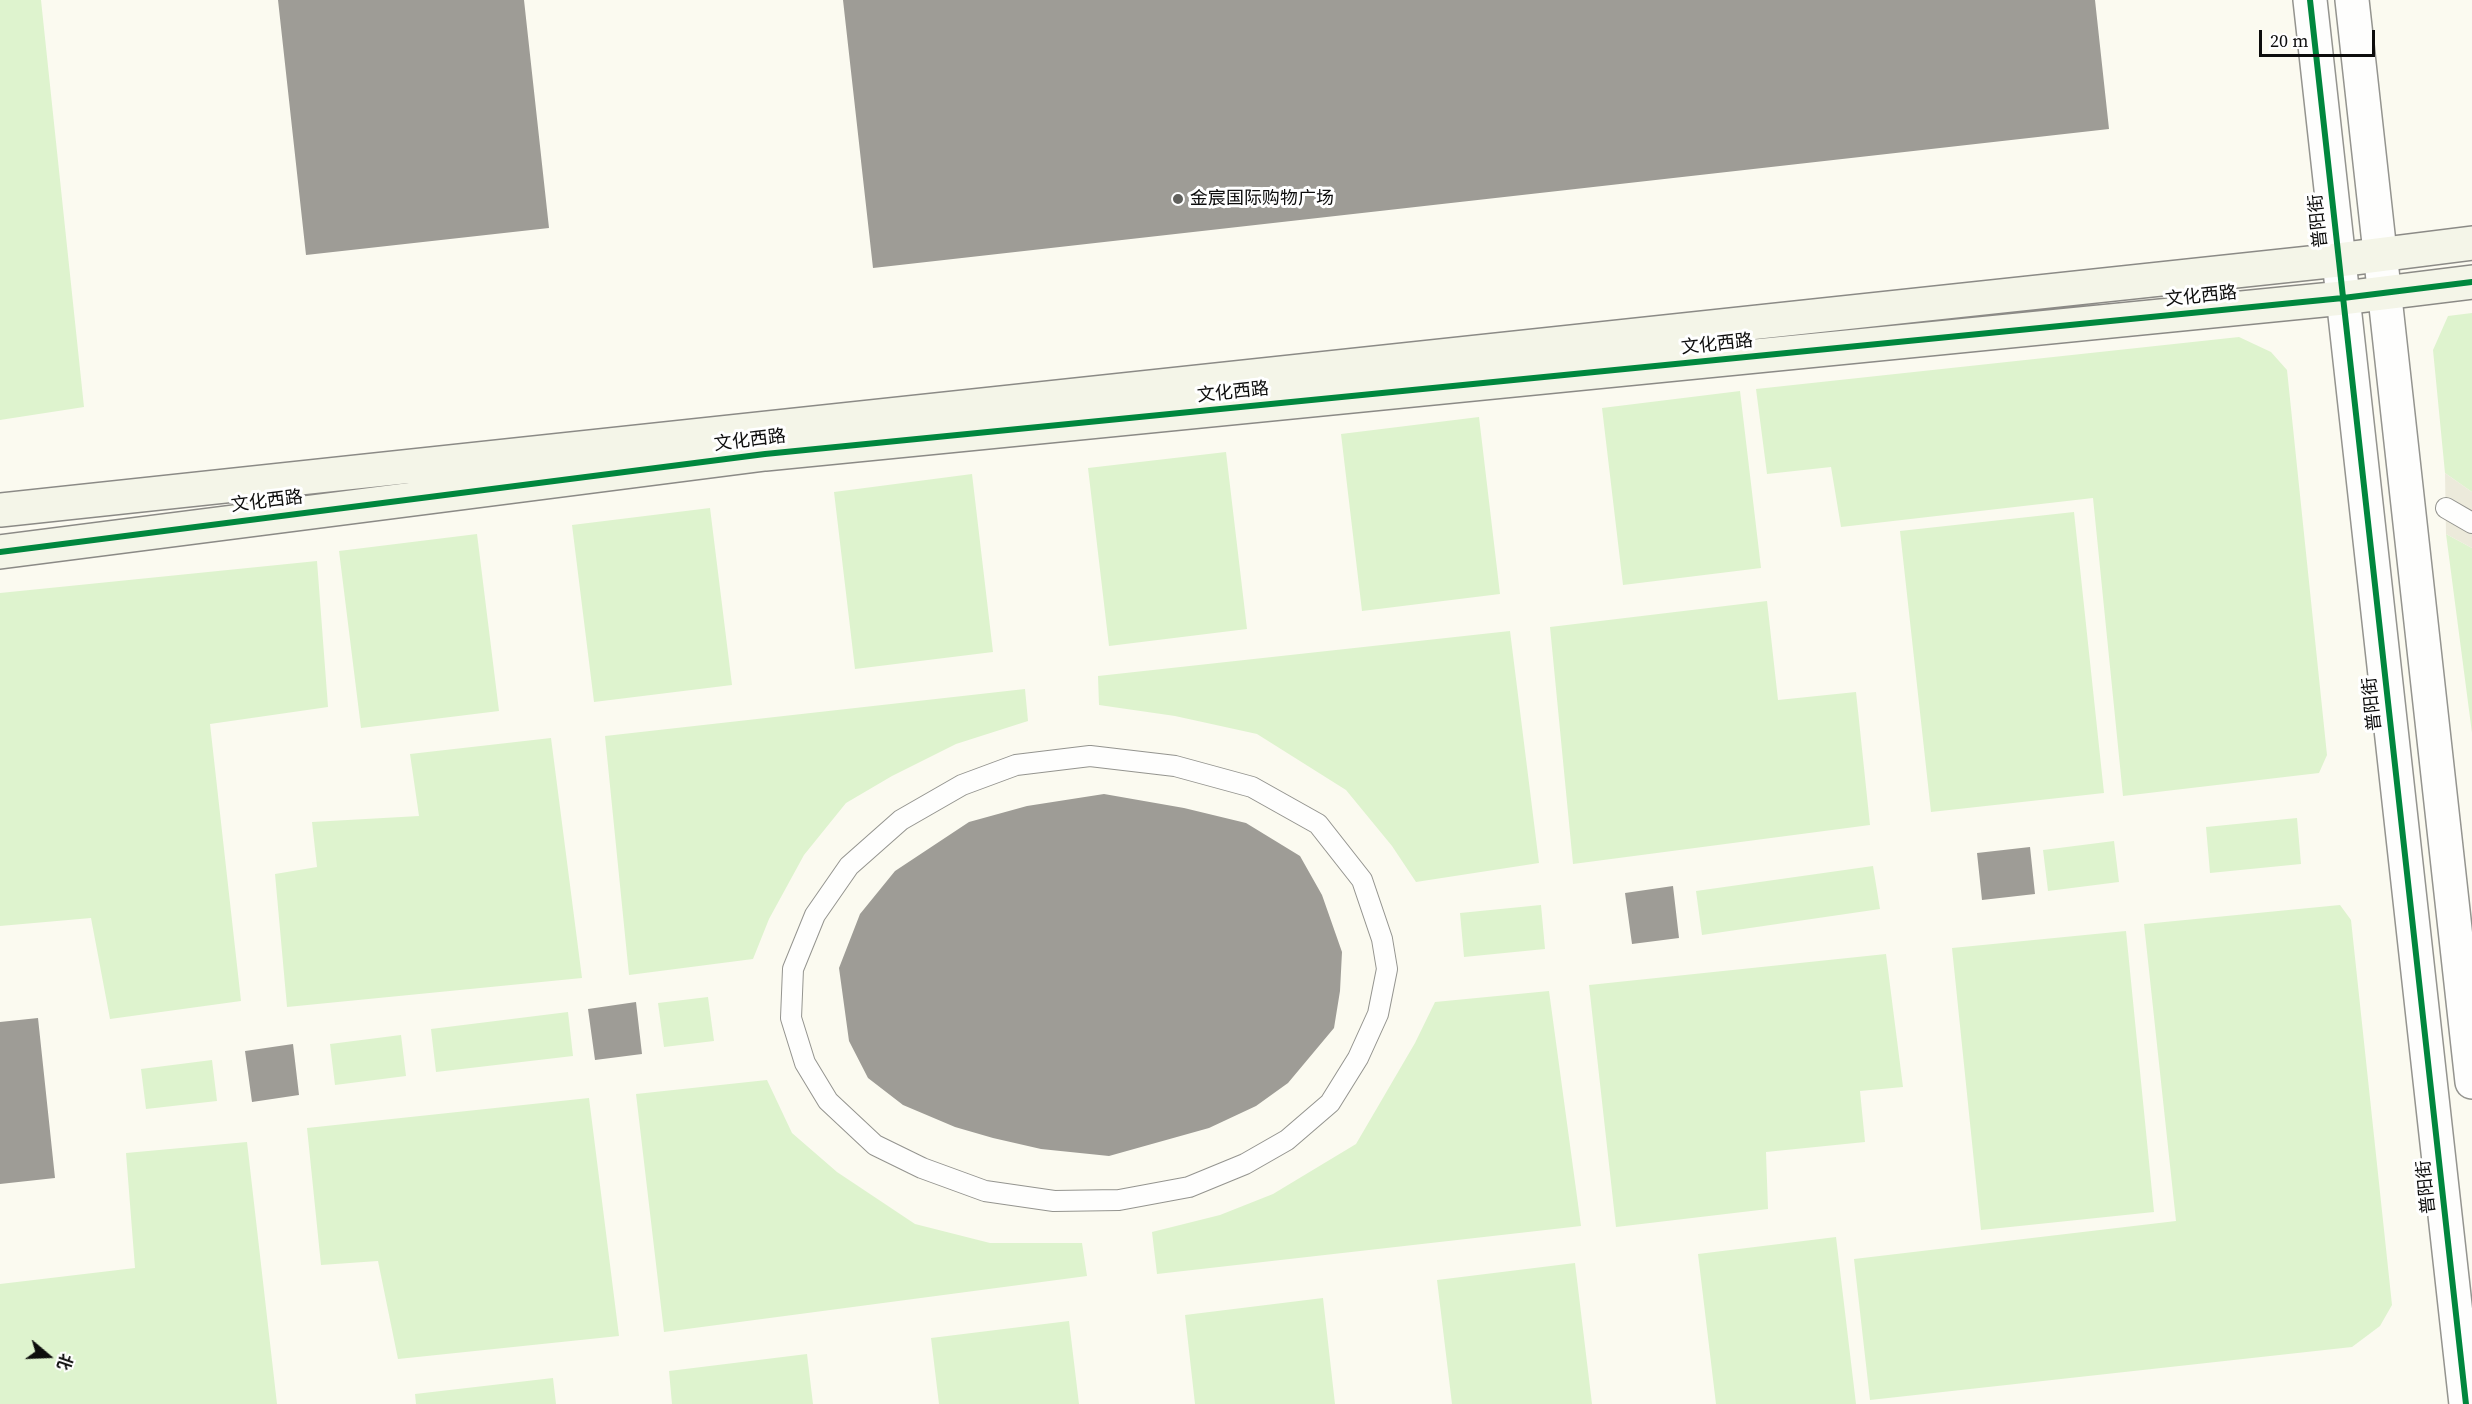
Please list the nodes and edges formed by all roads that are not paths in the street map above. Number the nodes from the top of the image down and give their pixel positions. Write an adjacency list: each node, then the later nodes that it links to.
1 (2310, 0): 5 (street, 普阳街)
2 (2352, 0): 4 (street)
3 (2472, 243): 4 (street, 文化西路)
4 (2379, 253): 5 (street, 文化西路); 7 (street)
5 (2338, 260): 8 (street, 普阳街); 10 (street, 文化西路)
6 (2472, 282): 7 (street, 文化西路)
7 (2385, 292): 8 (street, 文化西路); 14 (street)
8 (2343, 298): 12 (street, 文化西路); 15 (street, 普阳街)
9 (2446, 508): 11 (lane)
10 (0, 510)
11 (2472, 523)
12 (0, 552)
13 (1382, 939): 13 (lane)
14 (2472, 1082)
15 (2466, 1404)

